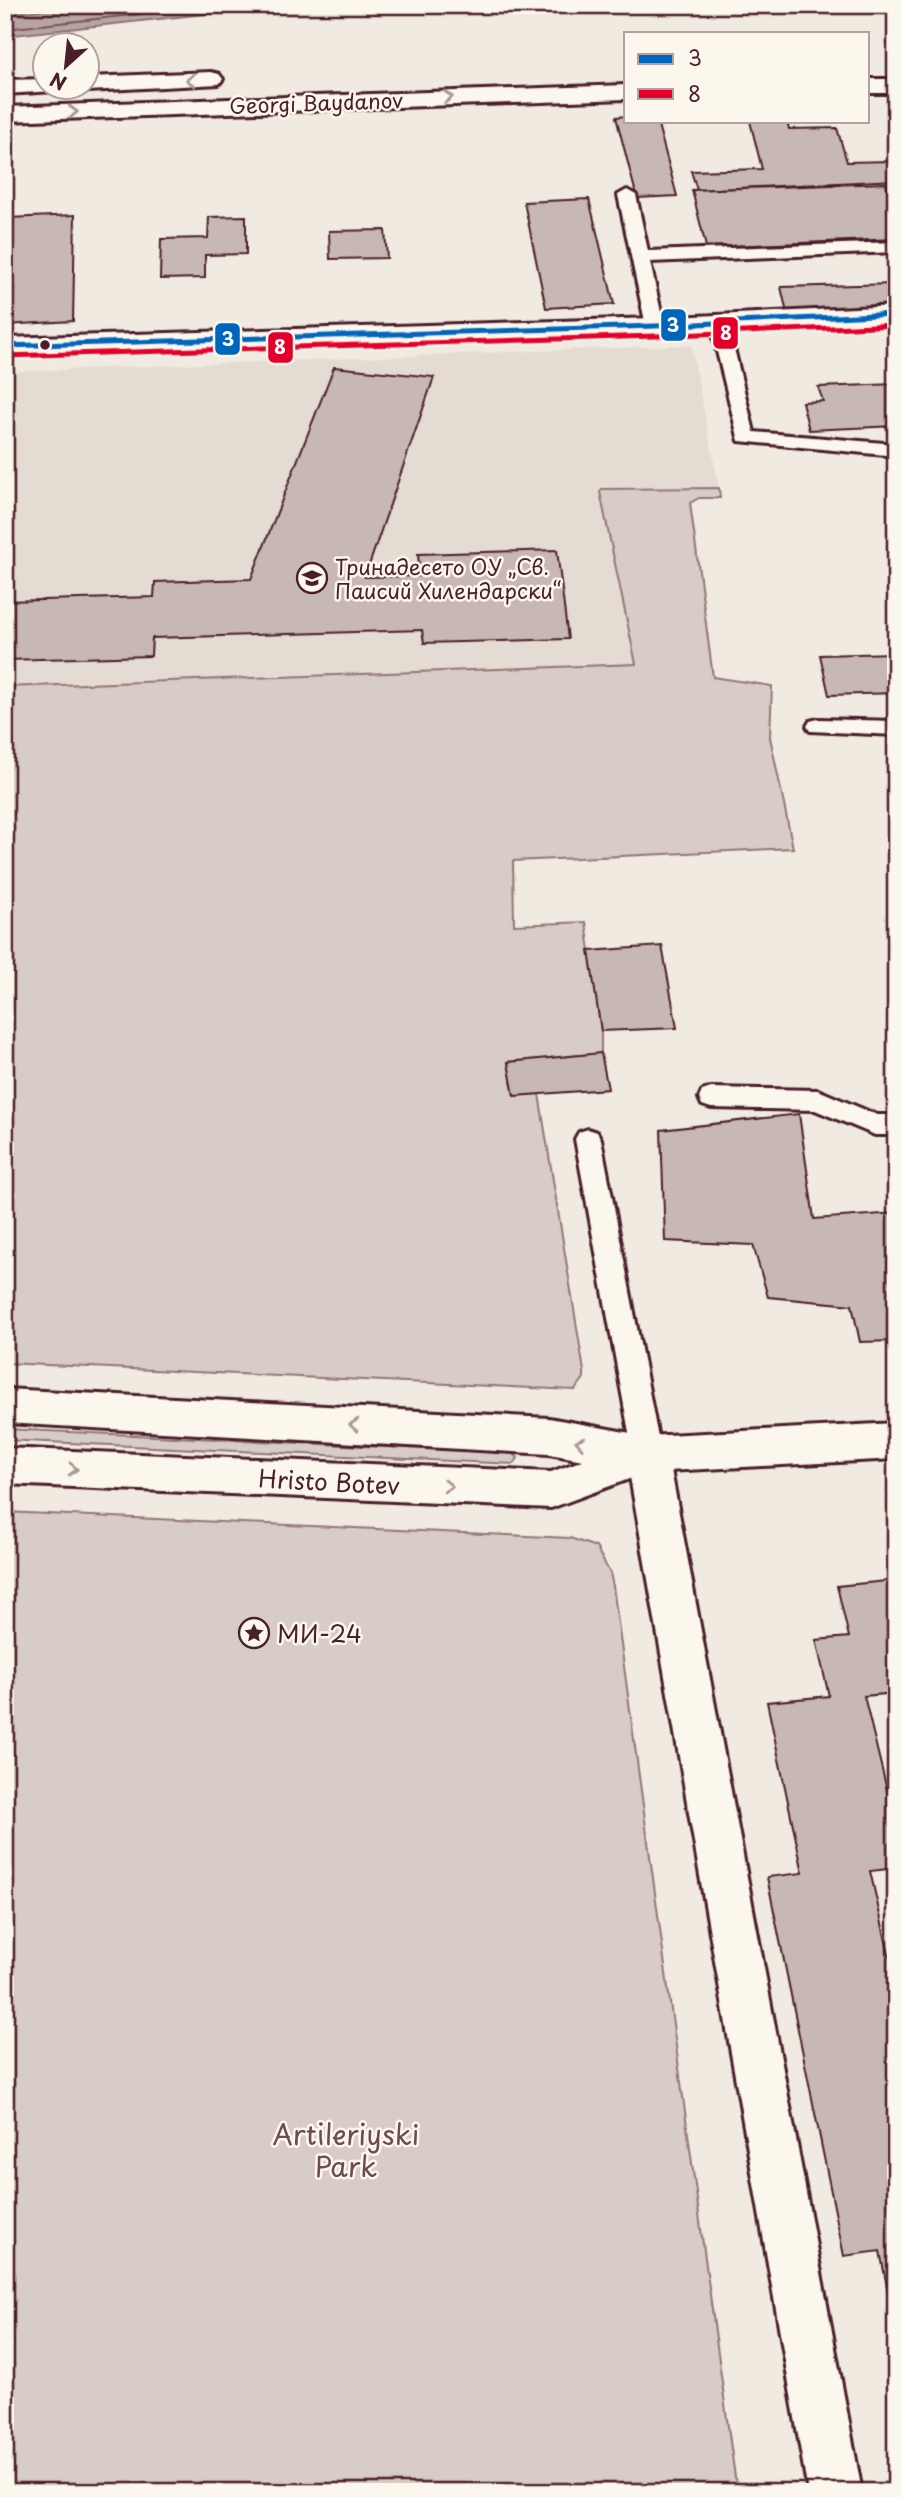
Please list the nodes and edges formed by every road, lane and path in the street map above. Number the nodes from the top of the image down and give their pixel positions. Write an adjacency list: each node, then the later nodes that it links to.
1 (227, 78): 2 (street, Georgi Baydanov, one-way to 2)
2 (102, 83)
3 (32, 86): 6 (street)
4 (870, 86): 5 (street)
5 (896, 86)
6 (5, 87)
7 (624, 92): 8 (street, Georgi Baydanov, one-way to 7)
8 (5, 114)
9 (627, 195): 11 (lane)
10 (896, 247): 11 (lane)
11 (640, 257): 14 (lane)
12 (896, 314): 13 (street)
13 (719, 323): 14 (street); 16 (lane)
14 (655, 326): 15 (street)
15 (5, 346)
16 (896, 450)
17 (818, 726): 18 (lane)
18 (896, 728)
19 (710, 1098): 20 (lane)
20 (896, 1125)
21 (588, 1139): 24 (lane)
22 (5, 1406): 24 (street, Hristo Botev, one-way to 22)
23 (896, 1441): 24 (street, Hristo Botev)
24 (647, 1454): 25 (street, Hristo Botev, one-way to 24); 26 (street)
25 (5, 1466)
26 (835, 2492)

